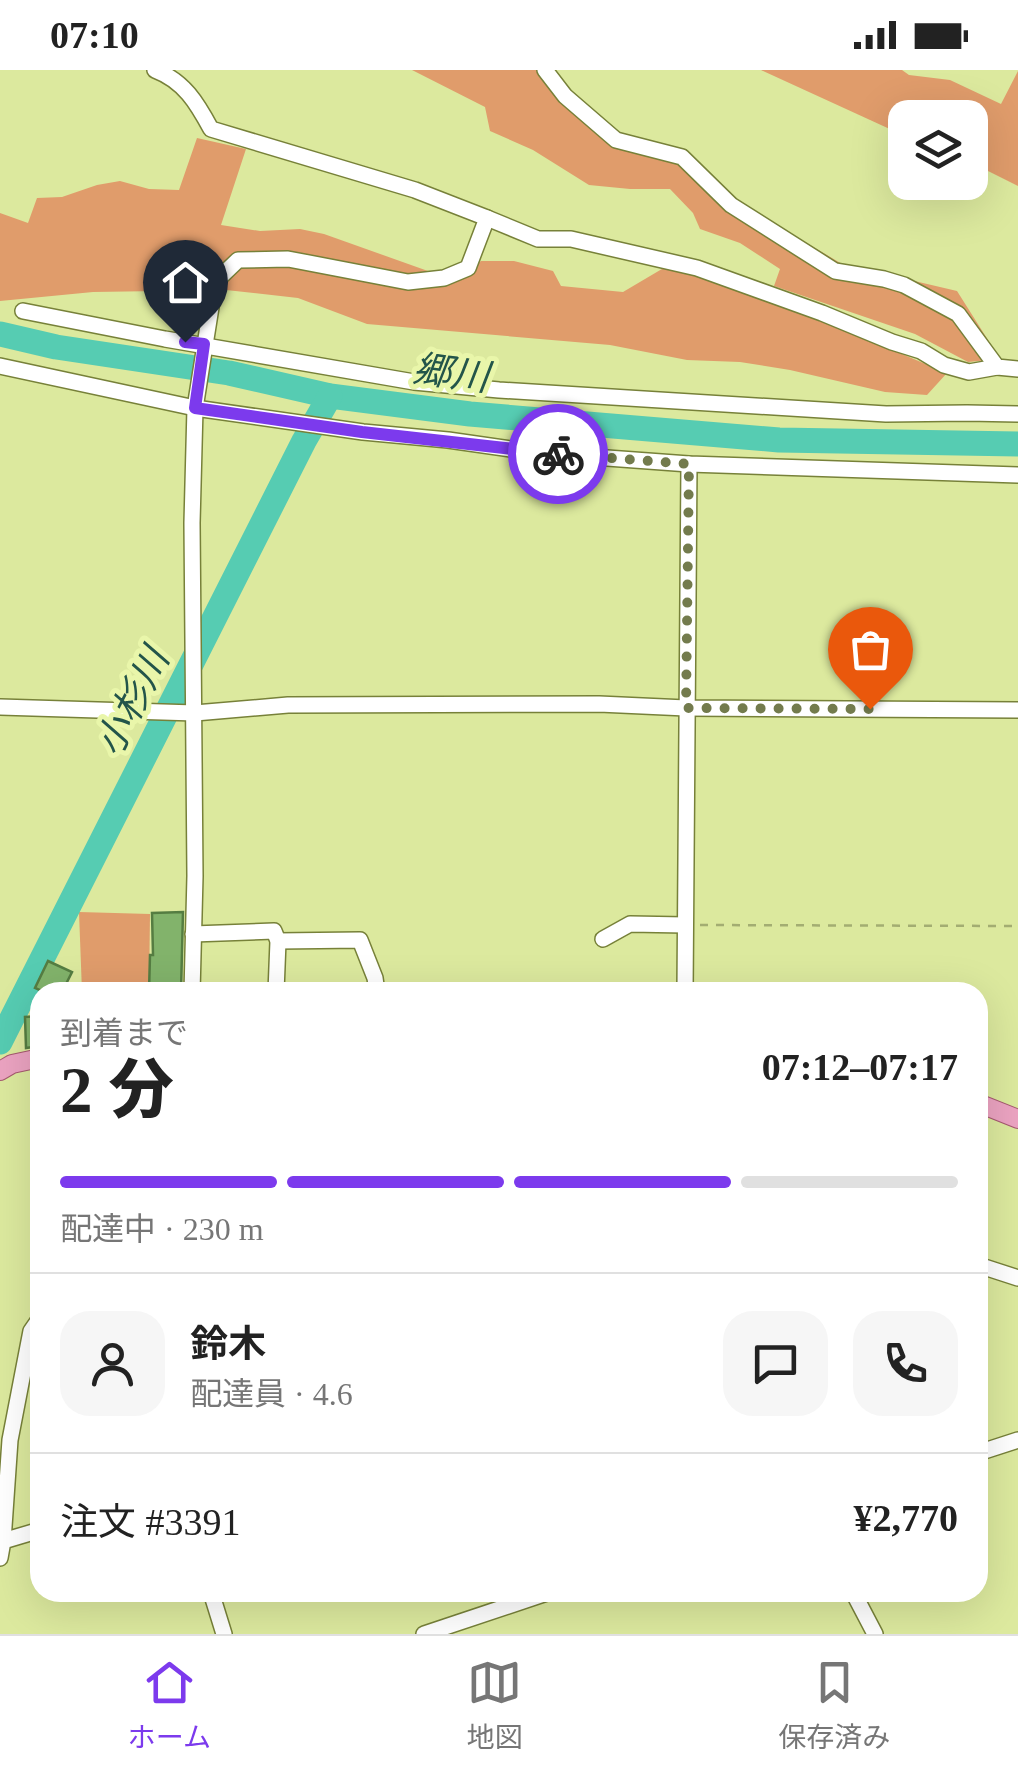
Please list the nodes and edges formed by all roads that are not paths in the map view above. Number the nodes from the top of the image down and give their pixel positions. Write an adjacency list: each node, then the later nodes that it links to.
1 (156, 70): 3 (street)
2 (545, 70): 7 (street)
3 (487, 218): 5 (street); 7 (street)
4 (23, 311): 5 (street)
5 (204, 344): 9 (street); 10 (street)
6 (0, 366): 9 (street)
7 (997, 367): 8 (street)
8 (1018, 369)
9 (195, 408): 11 (street); 16 (street)
10 (1018, 414)
11 (689, 464): 12 (street); 14 (street)
12 (1018, 475)
13 (0, 706): 16 (street)
14 (686, 708): 15 (street); 16 (street); 17 (street)
15 (1018, 710)
16 (195, 712): 18 (street)
17 (685, 924): 19 (street); 24 (street)
18 (193, 934): 20 (street); 21 (street)
19 (603, 939)
20 (278, 941): 22 (street); 23 (street)
21 (192, 982)
22 (276, 982)
23 (376, 982)
24 (685, 982)
25 (30, 1060): 26 (main road)
26 (0, 1070)
27 (988, 1108): 28 (main road)
28 (1018, 1119)
29 (988, 1269): 30 (street)
30 (1018, 1278)
31 (30, 1336): 35 (street)
32 (1018, 1440): 33 (street)
33 (988, 1450)
34 (30, 1535): 35 (street)
35 (2, 1549)
36 (215, 1602): 39 (street)
37 (520, 1602): 40 (street)
38 (858, 1602): 41 (street)
39 (224, 1634)
40 (424, 1634)
41 (875, 1634)

